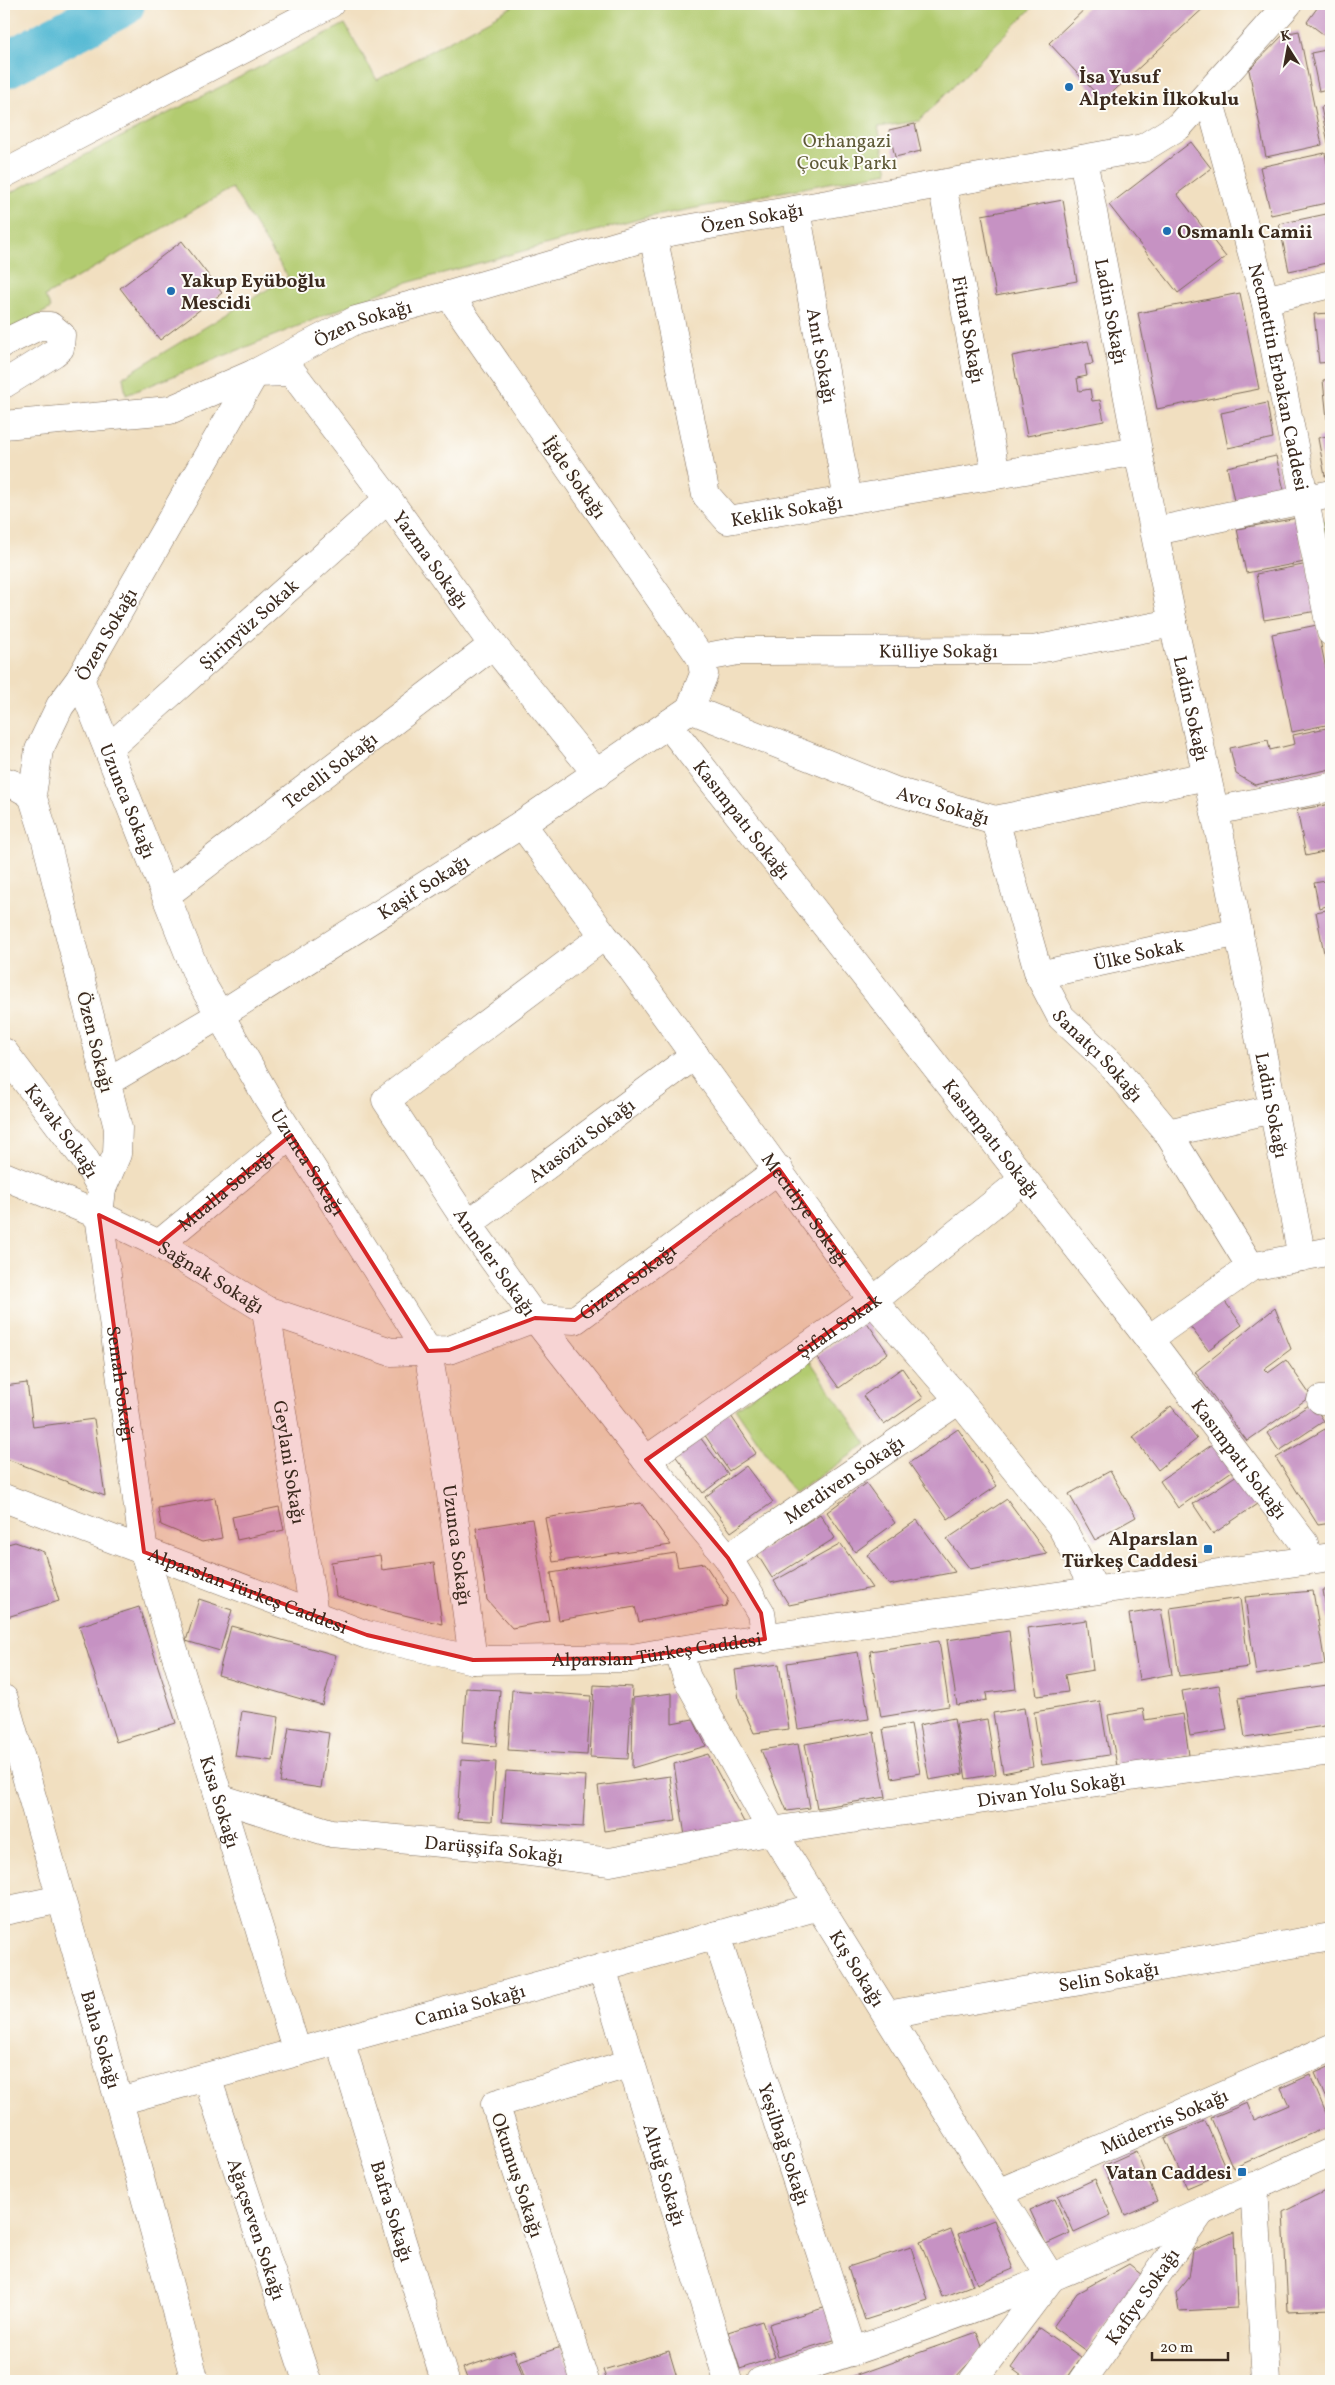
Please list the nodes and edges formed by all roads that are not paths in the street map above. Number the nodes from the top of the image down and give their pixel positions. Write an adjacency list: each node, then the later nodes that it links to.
1 (330, 4): 5 (street)
2 (1288, 4): 3 (street, Özen Sokağı)
3 (1208, 95): 4 (street, Özen Sokağı); 11 (street, Necmettin Erbakan Caddesi)
4 (1083, 159): 6 (street, Özen Sokağı); 16 (street, Ladin Sokağı)
5 (4, 174)
6 (942, 184): 7 (street, Özen Sokağı); 17 (street, Fitnat Sokağı)
7 (796, 210): 8 (street, Özen Sokağı); 20 (street, Anıt Sokağı)
8 (653, 235): 10 (street, Özen Sokağı); 20 (street, Keklik Sokağı)
9 (1331, 284): 11 (street)
10 (448, 295): 13 (street, Özen Sokağı); 26 (street, İğde Sokağı)
11 (1265, 300): 21 (street, Necmettin Erbakan Caddesi)
12 (4, 343): 14 (street)
13 (255, 373): 15 (street); 19 (street, Yazma Sokağı); 27 (street, Özen Sokağı)
14 (4, 384)
15 (4, 425)
16 (1138, 451): 17 (street, Keklik Sokağı); 22 (street, Ladin Sokağı)
17 (996, 475): 20 (street, Keklik Sokağı)
18 (1331, 494): 21 (street)
19 (388, 499): 25 (street, Yazma Sokağı); 29 (street, Şirinyüz Sokak)
20 (848, 500)
21 (1305, 500): 22 (street); 24 (street, Necmettin Erbakan Caddesi)
22 (1156, 531): 23 (street, Ladin Sokağı)
23 (1173, 623): 26 (street, Külliye Sokağı); 31 (street, Ladin Sokağı)
24 (1331, 632)
25 (493, 645): 30 (street, Yazma Sokağı); 38 (street, Tecelli Sokağı)
26 (701, 658): 28 (street)
27 (80, 679): 29 (street, Uzunca Sokağı); 34 (street, Özen Sokağı)
28 (679, 716): 30 (street, Kaşif Sokağı); 36 (street, Avcı Sokağı); 51 (street, Kasımpatı Sokağı)
29 (108, 749): 38 (street, Uzunca Sokağı)
30 (597, 774): 37 (street, Kaşif Sokağı)
31 (1207, 776): 35 (street, Ladin Sokağı); 36 (street, Avcı Sokağı)
32 (4, 781): 34 (street)
33 (1331, 787): 35 (street)
34 (32, 795): 45 (street, Özen Sokağı)
35 (1214, 810): 39 (street, Ladin Sokağı)
36 (995, 820): 41 (street, Sanatçı Sokağı)
37 (522, 824): 40 (street, Mecidiye Sokağı); 42 (street, Kaşif Sokağı)
38 (166, 895): 42 (street, Uzunca Sokağı)
39 (1238, 932): 41 (street, Ülke Sokak); 46 (street, Ladin Sokağı)
40 (604, 936): 44 (street, Mecidiye Sokağı); 53 (street, Anneler Sokağı)
41 (1039, 975): 47 (street, Sanatçı Sokağı)
42 (220, 1015): 45 (street, Kaşif Sokağı); 48 (street, Uzunca Sokağı)
43 (4, 1052): 52 (street, Kavak Sokağı)
44 (695, 1055): 49 (street, Mecidiye Sokağı); 53 (street, Atasözü Sokağı)
45 (107, 1082): 52 (street, Özen Sokağı)
46 (1273, 1109): 47 (street); 56 (street, Ladin Sokağı)
47 (1168, 1133): 57 (street, Sanatçı Sokağı)
48 (291, 1136): 54 (street, Mualla Sokağı); 62 (street, Uzunca Sokağı)
49 (779, 1169): 58 (street, Mecidiye Sokağı); 60 (street, Gizem Sokağı)
50 (4, 1176): 52 (street, Sağnak Sokağı)
51 (1024, 1180): 58 (street, Şifalı Sokak); 61 (street, Kasımpatı Sokağı)
52 (100, 1202): 54 (street, Sağnak Sokağı); 66 (street, Semah Sokağı)
53 (468, 1224): 60 (street, Anneler Sokağı)
54 (159, 1244): 59 (street, Sağnak Sokağı)
55 (1331, 1252): 56 (street)
56 (1302, 1257): 57 (street)
57 (1251, 1267): 61 (street)
58 (873, 1301): 63 (street, Mecidiye Sokağı); 64 (street, Şifalı Sokak)
59 (266, 1310): 62 (street, Sağnak Sokağı); 70 (street, Geylani Sokağı)
60 (535, 1318): 62 (street, Gizem Sokağı); 64 (street, Anneler Sokağı)
61 (1149, 1339): 68 (street, Kasımpatı Sokağı)
62 (428, 1351): 73 (street, Uzunca Sokağı)
63 (959, 1400): 67 (street, Merdiven Sokağı); 69 (street, Mecidiye Sokağı)
64 (646, 1460): 67 (street, Anneler Sokağı)
65 (4, 1498): 66 (street, Alparslan Türkeş Caddesi)
66 (144, 1552): 70 (street, Alparslan Türkeş Caddesi); 76 (street, Kısa Sokağı)
67 (728, 1558): 71 (street, Anneler Sokağı)
68 (1320, 1558): 69 (street, Alparslan Türkeş Caddesi)
69 (1095, 1590): 71 (street, Alparslan Türkeş Caddesi)
70 (314, 1614): 73 (street, Alparslan Türkeş Caddesi)
71 (765, 1639): 72 (street, Alparslan Türkeş Caddesi)
72 (678, 1650): 73 (street, Alparslan Türkeş Caddesi); 77 (street, Kış Sokağı)
73 (473, 1660)
74 (4, 1699): 78 (street, Baha Sokağı)
75 (1331, 1751): 77 (street, Divan Yolu Sokağı)
76 (219, 1798): 77 (street, Darüşşifa Sokağı); 87 (street, Kısa Sokağı)
77 (772, 1831): 79 (street, Kış Sokağı)
78 (61, 1899): 80 (street); 90 (street, Baha Sokağı)
79 (819, 1906): 81 (street, Camia Sokağı); 84 (street, Kış Sokağı)
80 (4, 1911)
81 (716, 1935): 83 (street, Camia Sokağı); 96 (street, Yeşilbağ Sokağı)
82 (1331, 1937): 84 (street, Selin Sokağı)
83 (602, 1968): 85 (street, Camia Sokağı); 88 (street, Altuğ Sokağı)
84 (887, 2015): 93 (street, Kış Sokağı)
85 (340, 2040): 87 (street, Camia Sokağı); 99 (street, Bafra Sokağı)
86 (1331, 2048): 93 (street, Müderris Sokağı)
87 (297, 2052): 89 (street, Camia Sokağı)
88 (631, 2063): 100 (street, Okumuş Sokağı); 101 (street, Altuğ Sokağı)
89 (207, 2077): 90 (street, Camia Sokağı); 98 (street, Ağaçseven Sokağı)
90 (119, 2101): 97 (street, Baha Sokağı)
91 (1331, 2152): 92 (street)
92 (1254, 2186): 94 (street); 105 (street)
93 (998, 2193): 95 (street, Kış Sokağı)
94 (1201, 2212): 95 (street); 104 (street, Kafiye Sokağı)
95 (1051, 2278): 96 (street); 103 (street)
96 (853, 2352): 102 (street)
97 (195, 2381)
98 (307, 2381)
99 (445, 2381)
100 (585, 2381)
101 (728, 2381)
102 (761, 2381)
103 (973, 2381)
104 (1082, 2381)
105 (1266, 2381)

